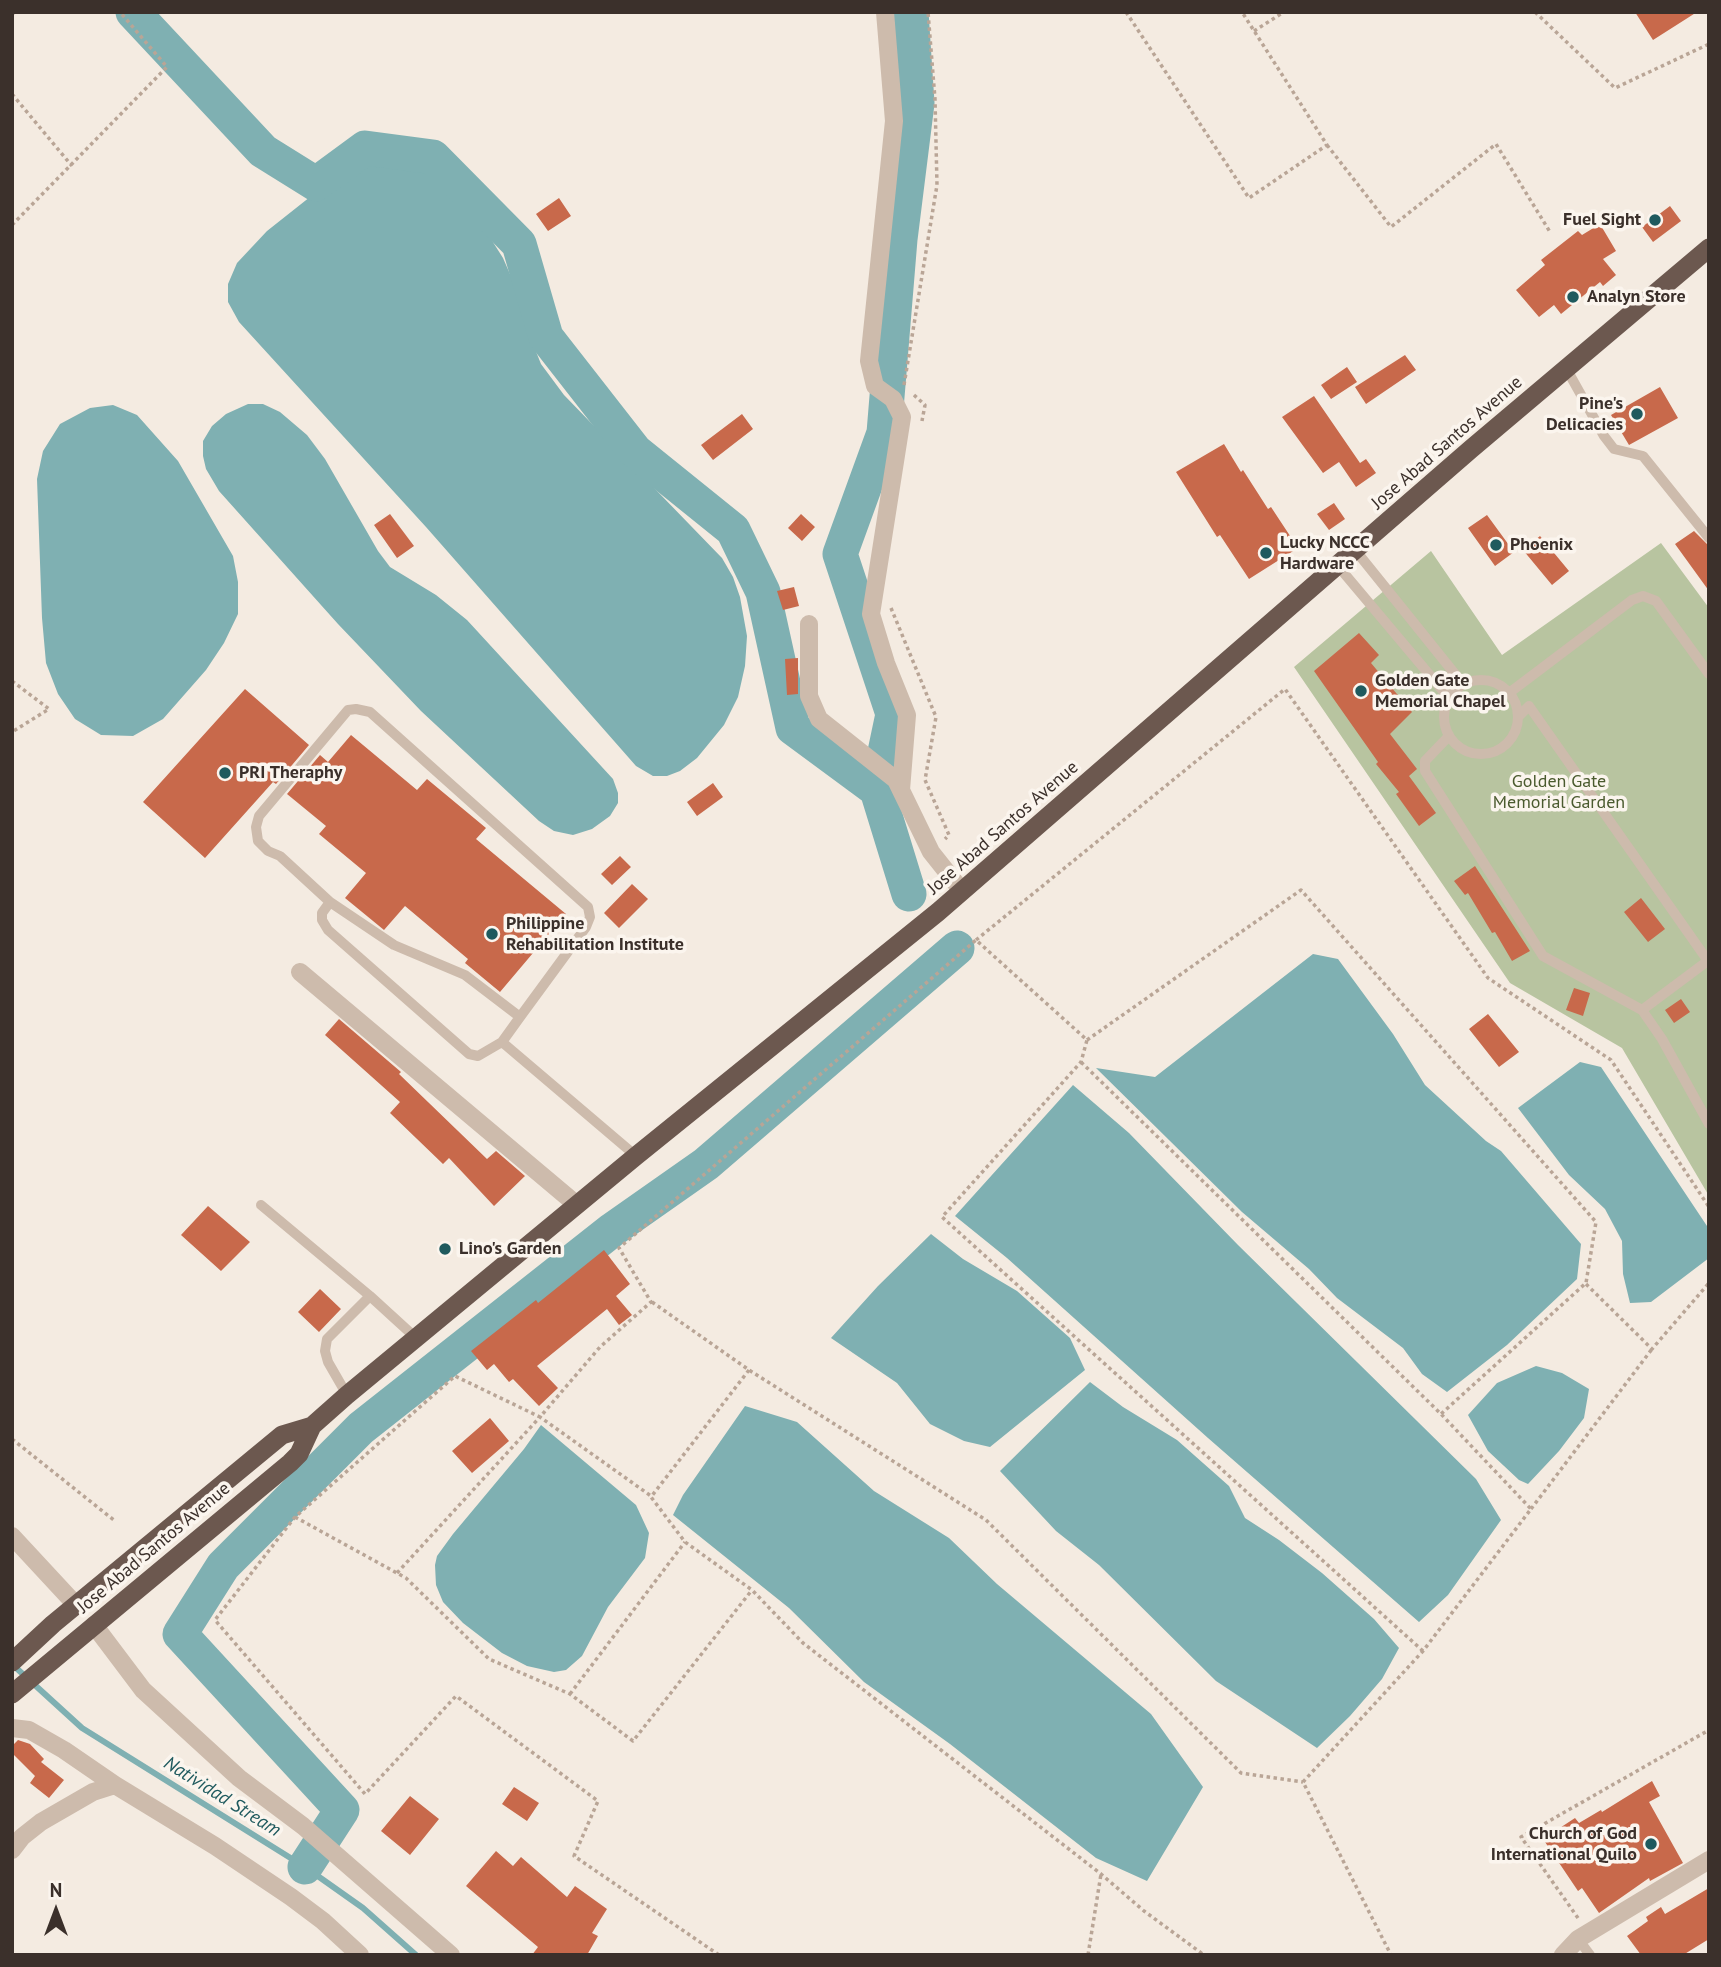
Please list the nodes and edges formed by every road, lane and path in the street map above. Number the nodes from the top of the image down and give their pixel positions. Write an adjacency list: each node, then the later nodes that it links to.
1 (120, 12): 12 (path)
2 (885, 12): 31 (street)
3 (928, 12): 17 (path)
4 (1126, 12): 11 (path)
5 (1241, 12): 8 (path)
6 (1284, 12): 8 (path)
7 (1535, 12): 9 (path)
8 (1254, 31): 11 (path)
9 (1709, 44)
10 (12, 94): 12 (path)
11 (1327, 145): 14 (path)
12 (72, 166): 13 (path)
13 (12, 225)
14 (1549, 232)
15 (1709, 248): 16 (highway, Jose Abad Santos Avenue)
16 (1566, 368): 18 (lane); 19 (highway, Jose Abad Santos Avenue)
17 (920, 432)
18 (1709, 538)
19 (1356, 551): 20 (highway, Jose Abad Santos Avenue); 25 (lane)
20 (1338, 566): 27 (lane); 33 (highway, Jose Abad Santos Avenue)
21 (890, 606): 32 (path)
22 (809, 624): 31 (street)
23 (1709, 674): 26 (lane)
24 (12, 681): 29 (path)
25 (1463, 684): 26 (lane); 27 (lane)
26 (1509, 693): 28 (lane)
27 (1449, 698): 30 (lane)
28 (1518, 716): 30 (lane); 36 (lane)
29 (12, 732)
30 (1449, 736): 38 (lane)
31 (899, 785): 32 (street)
32 (931, 852): 33 (street)
33 (962, 891): 44 (highway, Jose Abad Santos Avenue)
34 (330, 902): 39 (lane); 39 (lane); 41 (lane)
35 (976, 940): 40 (path); 47 (path); 51 (path)
36 (1708, 960): 38 (lane)
37 (300, 972): 46 (street)
38 (1642, 1010): 43 (lane)
39 (520, 1017): 41 (lane)
40 (1087, 1040): 42 (path); 48 (path)
41 (502, 1042): 44 (lane)
42 (1082, 1062): 56 (path); 70 (path)
43 (1709, 1124)
44 (636, 1156): 46 (highway, Jose Abad Santos Avenue)
45 (261, 1205): 50 (lane)
46 (576, 1205): 52 (highway, Jose Abad Santos Avenue)
47 (1709, 1207)
48 (1586, 1283): 53 (path); 56 (path)
49 (1709, 1283): 53 (path)
50 (370, 1296): 52 (lane); 55 (lane)
51 (651, 1302): 54 (path); 57 (path)
52 (416, 1338): 55 (highway, Jose Abad Santos Avenue)
53 (1652, 1349): 61 (path)
54 (749, 1370): 60 (path); 76 (path)
55 (347, 1395): 58 (highway, Jose Abad Santos Avenue)
56 (1441, 1414): 61 (path)
57 (540, 1417): 60 (path); 62 (path); 66 (path)
58 (312, 1426): 68 (highway, Jose Abad Santos Avenue); 69 (highway, Jose Abad Santos Avenue)
59 (12, 1438): 63 (path)
60 (651, 1497): 65 (path)
61 (1531, 1509): 70 (path)
62 (295, 1517): 66 (path); 84 (path)
63 (116, 1521)
64 (12, 1536): 68 (street)
65 (685, 1542): 67 (path); 73 (path)
66 (397, 1573): 73 (path)
67 (752, 1590): 73 (path); 80 (path)
68 (76, 1605): 71 (highway, Jose Abad Santos Avenue)
69 (94, 1625): 72 (highway, Jose Abad Santos Avenue); 83 (street)
70 (1423, 1651): 76 (path)
71 (12, 1662)
72 (12, 1694)
73 (570, 1694)
74 (12, 1728): 77 (street)
75 (1709, 1730): 81 (path)
76 (1303, 1782): 87 (path)
77 (116, 1785): 78 (street); 82 (street)
78 (12, 1850)
79 (1709, 1860): 81 (street)
80 (1101, 1874): 85 (path); 86 (path)
81 (1580, 1931): 88 (street); 89 (lane)
82 (360, 1955)
83 (451, 1955)
84 (719, 1955)
85 (1088, 1955)
86 (1204, 1955)
87 (1391, 1955)
88 (1563, 1955)
89 (1590, 1955)

